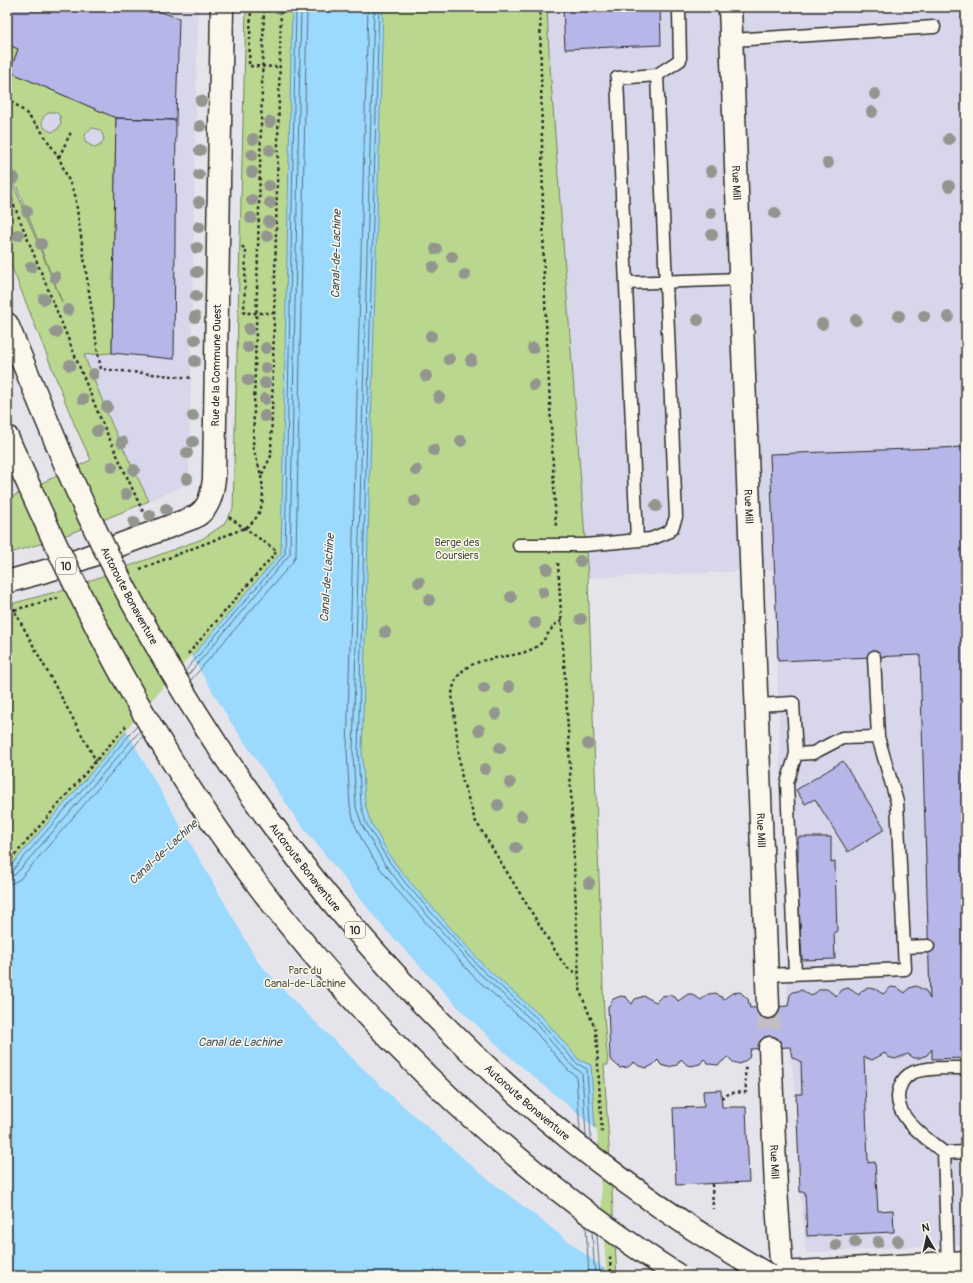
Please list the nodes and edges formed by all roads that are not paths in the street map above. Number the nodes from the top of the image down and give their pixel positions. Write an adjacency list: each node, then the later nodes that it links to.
1 (222, 7): 14 (main road, Rue de la Commune Ouest)
2 (730, 7): 5 (main road, Rue Mill)
3 (679, 11): 6 (lane)
4 (934, 27): 5 (lane)
5 (732, 40): 7 (main road, Rue Mill)
6 (657, 75): 8 (lane); 9 (lane)
7 (742, 279): 8 (lane); 16 (main road, Rue Mill)
8 (665, 282): 9 (lane); 12 (lane)
9 (626, 283): 12 (lane)
10 (7, 324): 29 (main road, Autoroute Bonaventure / 10, bridge)
11 (7, 437): 30 (main road, 10, bridge)
12 (638, 540): 13 (lane)
13 (519, 545)
14 (7, 582)
15 (874, 657): 17 (lane)
16 (757, 705): 18 (lane); 22 (main road, Rue Mill)
17 (878, 737): 18 (lane); 20 (lane)
18 (796, 754): 21 (lane)
19 (928, 946): 20 (lane)
20 (904, 947): 21 (lane)
21 (795, 974): 22 (lane)
22 (767, 975): 23 (main road, Rue Mill)
23 (768, 1007)
24 (770, 1048): 29 (main road, Rue Mill)
25 (966, 1068): 27 (lane)
26 (966, 1152): 27 (lane)
27 (944, 1153): 28 (lane)
28 (957, 1262): 29 (main road)
29 (778, 1275)
30 (679, 1276)

